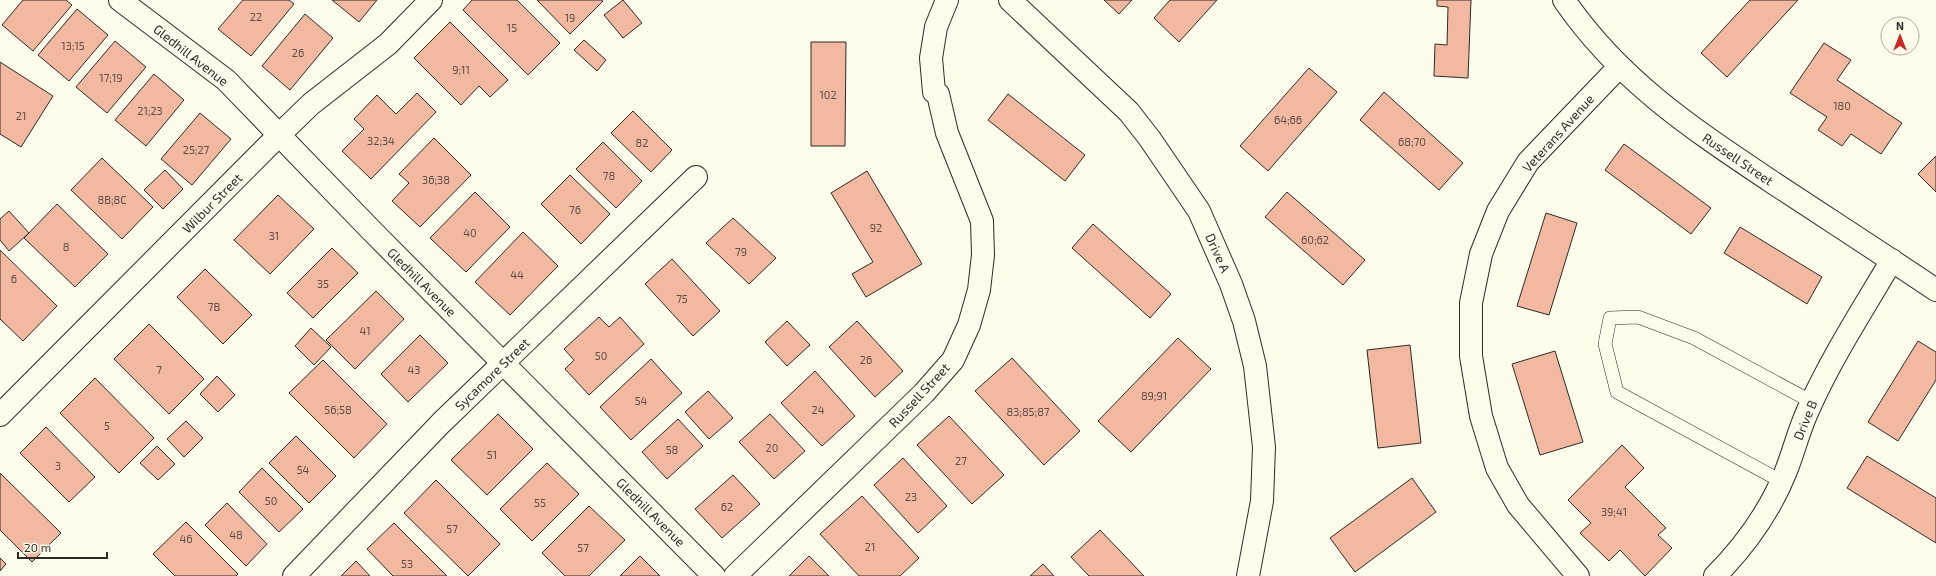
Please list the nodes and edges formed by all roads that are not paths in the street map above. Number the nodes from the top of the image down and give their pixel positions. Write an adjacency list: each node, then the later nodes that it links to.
1 (120, 0): 7 (street, Gledhill Avenue)
2 (430, 0): 7 (street, Wilbur Street)
3 (947, 0): 17 (street, Russell Street)
4 (1010, 0): 18 (street, Drive A)
5 (1564, 0): 6 (street, Russell Street)
6 (1619, 67): 9 (street, Russell Street); 19 (street, Veterans Avenue)
7 (279, 135): 11 (street, Gledhill Avenue); 13 (street, Wilbur Street)
8 (696, 177): 11 (street, Sycamore Street)
9 (1892, 260): 10 (street, Russell Street); 12 (street, Drive B)
10 (1936, 290)
11 (503, 363): 15 (street, Sycamore Street); 16 (street, Gledhill Avenue)
12 (1812, 402): 14 (street, Drive B); 14 (lane)
13 (0, 414)
14 (1781, 481): 20 (street, Drive B)
15 (294, 576)
16 (714, 576)
17 (735, 576)
18 (1248, 576)
19 (1578, 576)
20 (1715, 576)

